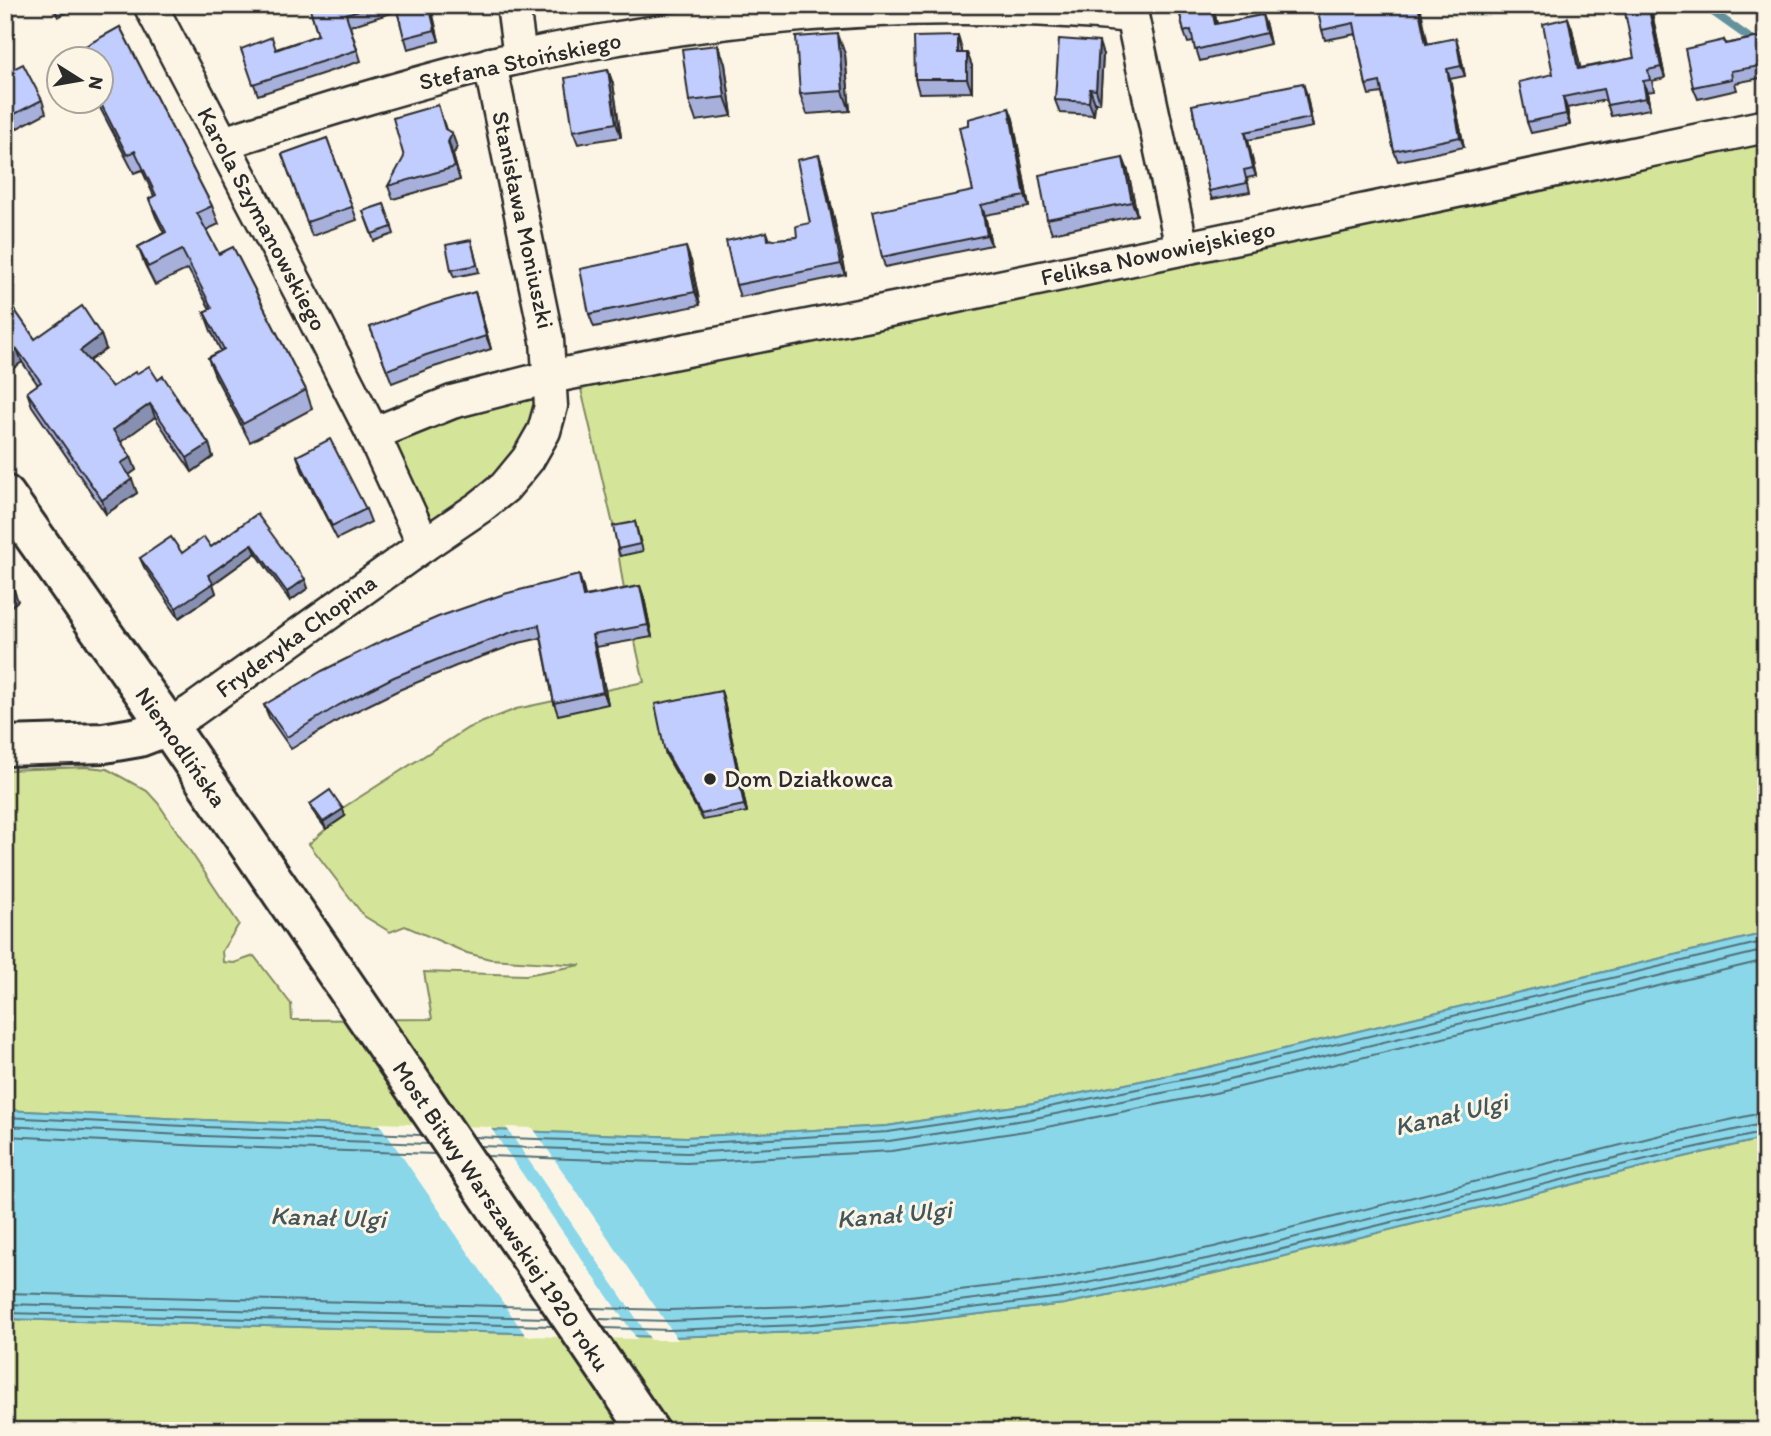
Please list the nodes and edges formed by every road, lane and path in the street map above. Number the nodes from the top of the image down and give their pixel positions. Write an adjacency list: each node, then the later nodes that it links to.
1 (150, 5): 6 (street, Karola Szymanowskiego)
2 (513, 5): 4 (street, Stanisława Moniuszki)
3 (1132, 10): 4 (street, Stefana Stoińskiego); 7 (street, Stefana Stoińskiego)
4 (505, 60): 6 (street, Stefana Stoińskiego); 8 (street, Stanisława Moniuszki)
5 (1766, 126): 7 (street, Feliksa Nowowiejskiego)
6 (223, 143): 9 (street, Karola Szymanowskiego)
7 (1182, 248): 8 (street, Feliksa Nowowiejskiego)
8 (550, 377): 9 (street, Feliksa Nowowiejskiego); 11 (street, Stanisława Moniuszki)
9 (373, 433): 11 (street, Karola Szymanowskiego)
10 (5, 495): 12 (main road, Niemodlińska)
11 (424, 545): 12 (street, Fryderyka Chopina)
12 (168, 726): 13 (main road); 14 (main road, Niemodlińska)
13 (5, 746)
14 (354, 1000): 15 (main road, Most Bitwy Warszawskiej 1920 roku)
15 (649, 1431)

